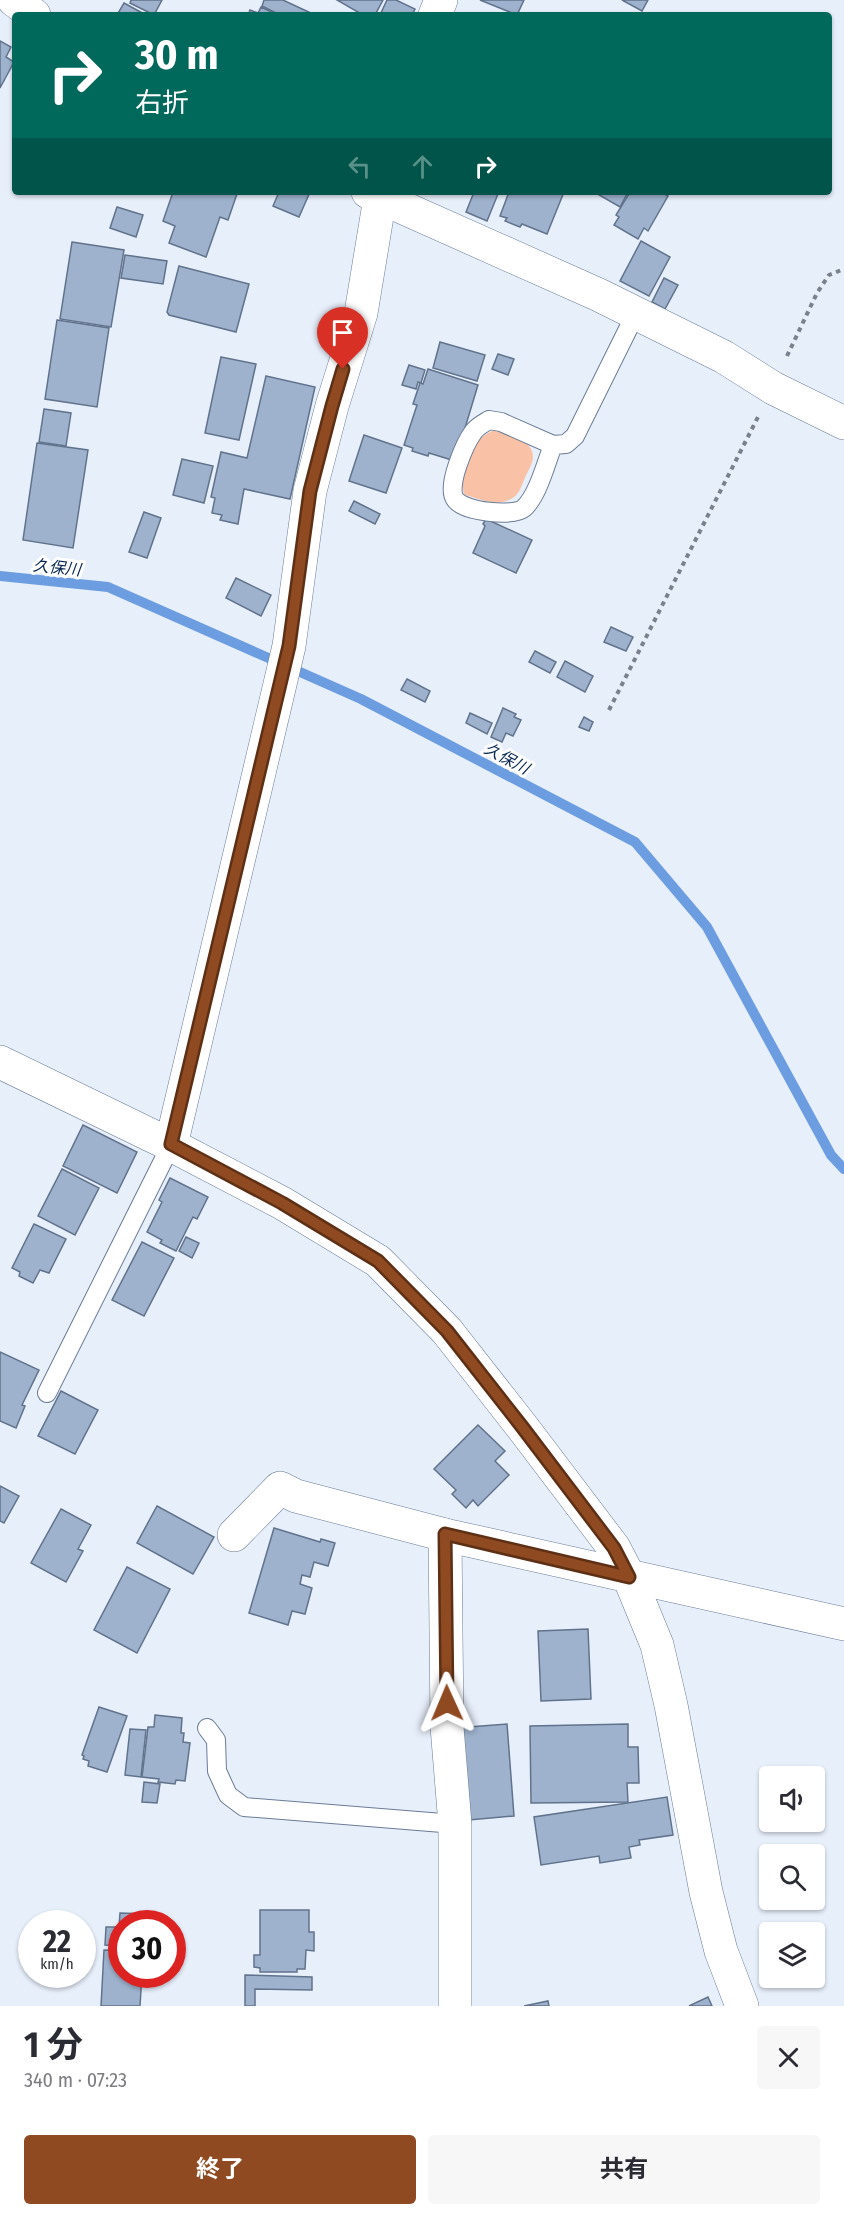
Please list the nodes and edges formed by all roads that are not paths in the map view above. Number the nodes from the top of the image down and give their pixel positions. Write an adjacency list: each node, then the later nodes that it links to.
1 (14, 0): 2 (street)
2 (30, 12)
3 (376, 195): 9 (street)
4 (378, 195): 5 (street)
5 (636, 313): 6 (street); 7 (lane)
6 (844, 423)
7 (553, 445): 7 (lane)
8 (0, 1062): 9 (street)
9 (171, 1144): 10 (lane); 13 (street)
10 (48, 1393)
11 (445, 1534): 12 (street); 13 (street); 16 (street)
12 (234, 1535)
13 (629, 1577): 14 (street); 18 (street)
14 (844, 1624)
15 (207, 1728): 16 (lane)
16 (455, 1824): 17 (street)
17 (455, 2006)
18 (742, 2006)

